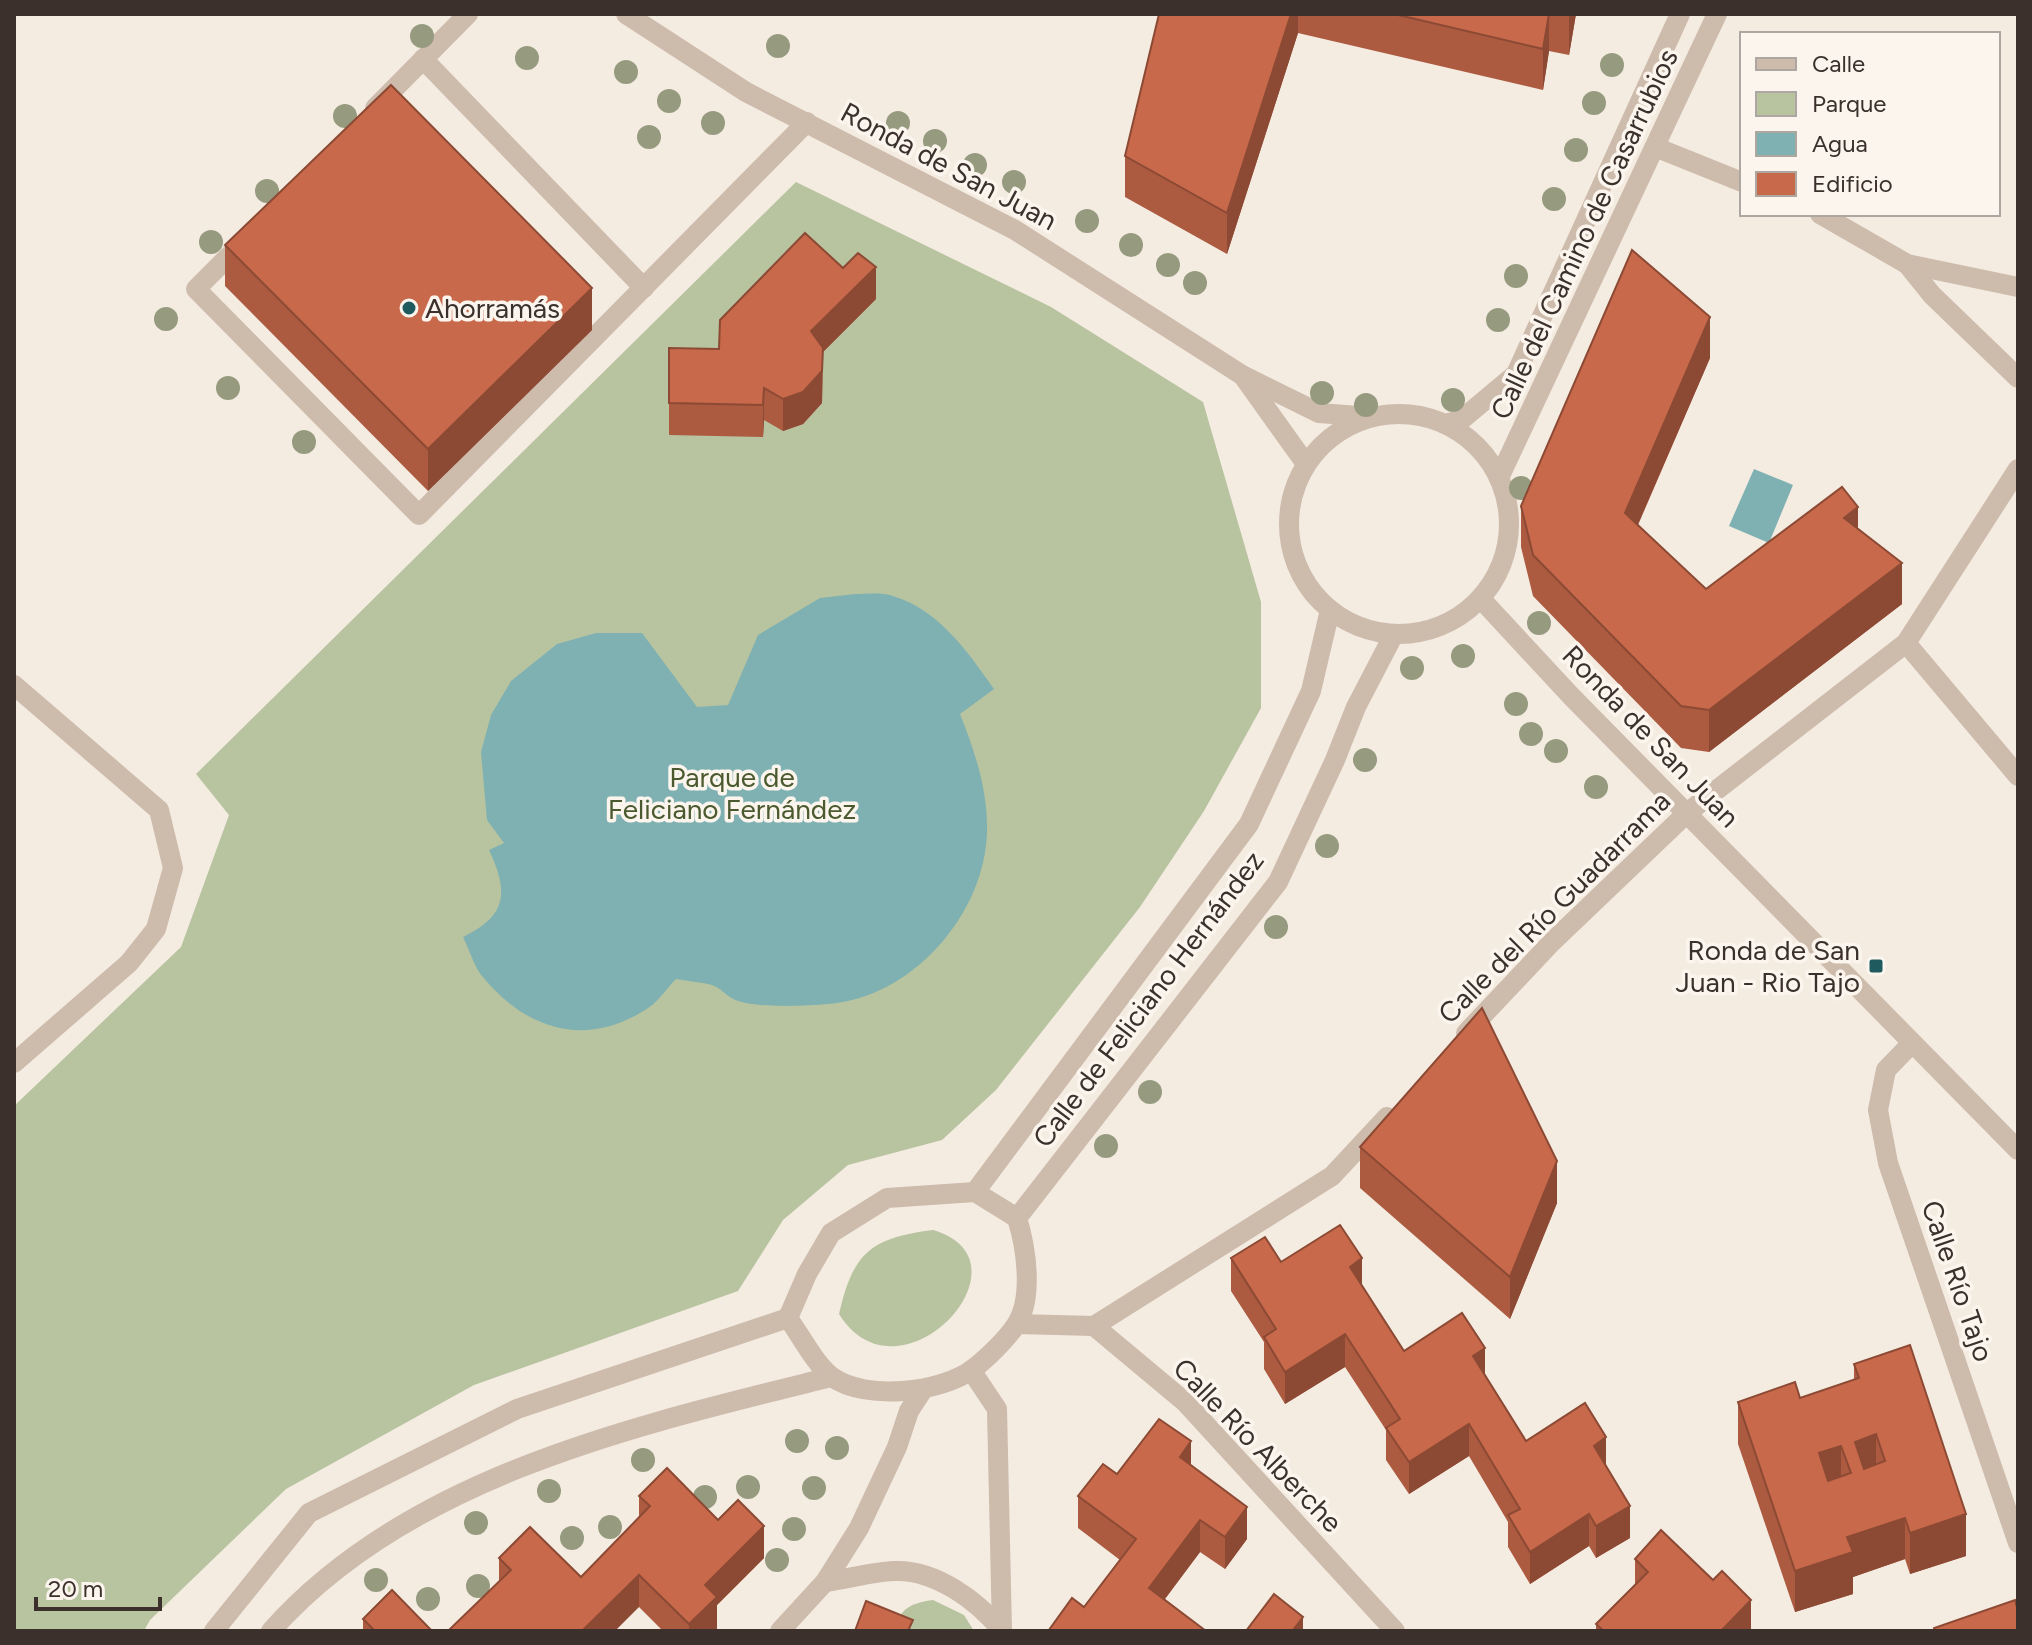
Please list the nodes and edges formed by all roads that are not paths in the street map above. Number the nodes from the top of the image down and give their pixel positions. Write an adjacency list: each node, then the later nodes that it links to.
1 (468, 14): 5 (street)
2 (626, 14): 6 (street, Ronda de San Juan)
3 (1680, 14): 18 (street, Calle del Camino de Casarrubios)
4 (1717, 14): 8 (street, Calle del Camino de Casarrubios)
5 (423, 59): 7 (street); 14 (street)
6 (807, 122): 14 (street); 15 (street, Ronda de San Juan)
7 (358, 125)
8 (1655, 147): 9 (street); 21 (street, Calle del Camino de Casarrubios)
9 (1740, 181)
10 (1823, 216): 12 (street)
11 (261, 223): 14 (street)
12 (1907, 264): 13 (street); 16 (street)
13 (2018, 287)
14 (644, 288)
15 (1242, 375): 17 (street, Ronda de San Juan); 19 (street, Ronda de San Juan)
16 (2018, 378)
17 (1372, 417): 18 (street); 19 (street)
18 (1445, 424): 21 (street)
19 (1306, 464): 23 (street)
20 (2018, 469): 25 (street, Calle del Río Guadarrama)
21 (1499, 478): 22 (street)
22 (1481, 599): 24 (street); 28 (street, Ronda de San Juan)
23 (1330, 610): 24 (street); 34 (street, Calle de Feliciano Hernández)
24 (1394, 634): 35 (street, Calle de Feliciano Hernández)
25 (1906, 643): 27 (street); 28 (street, Calle del Río Guadarrama)
26 (14, 685): 31 (street)
27 (2018, 776)
28 (1687, 813): 29 (street, Ronda de San Juan); 30 (street, Calle del Río Guadarrama)
29 (1912, 1043): 33 (street, Ronda de San Juan); 42 (street, Calle Río Tajo)
30 (1447, 1053)
31 (14, 1063)
32 (1405, 1098): 38 (street)
33 (2018, 1150)
34 (975, 1192): 35 (street); 36 (street)
35 (1017, 1218): 37 (street)
36 (788, 1318): 40 (street); 44 (street)
37 (1017, 1324): 38 (street); 39 (street)
38 (1094, 1326): 48 (street, Calle Río Alberche)
39 (971, 1370): 41 (street); 47 (street)
40 (831, 1377): 41 (street); 45 (street)
41 (922, 1391): 43 (street)
42 (2018, 1543)
43 (825, 1582): 46 (street); 47 (street)
44 (214, 1631)
45 (271, 1631)
46 (780, 1631)
47 (1002, 1631)
48 (1395, 1631)

